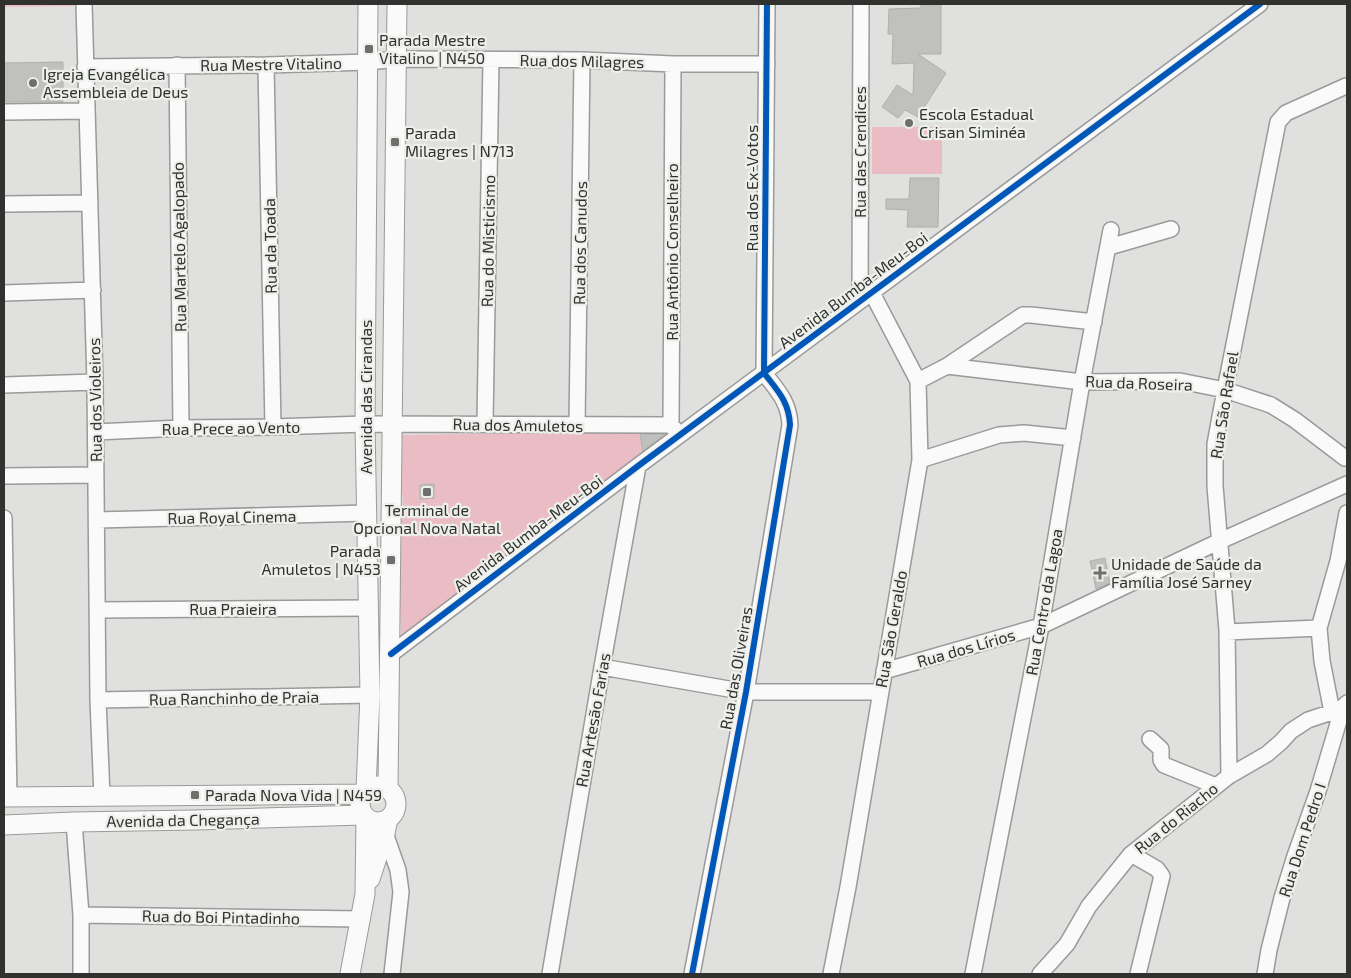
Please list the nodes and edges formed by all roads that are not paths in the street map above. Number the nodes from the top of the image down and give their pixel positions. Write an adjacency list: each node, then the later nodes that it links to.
1 (84, 4): 15 (street, Rua dos Violeiros)
2 (368, 4): 10 (street, Avenida das Cirandas)
3 (397, 4): 7 (street, Avenida das Cirandas)
4 (767, 4): 12 (street, Rua dos Ex-Votos)
5 (860, 4): 26 (street, Rua das Crendices)
6 (1260, 4): 26 (street, Avenida Bumba-Meu-Boi)
7 (396, 59): 8 (street, Rua dos Milagres); 10 (street, Rua Mestre Vitalino); 37 (street, Avenida das Cirandas)
8 (491, 60): 9 (street, Rua dos Milagres); 35 (street, Rua do Misticismo)
9 (582, 60): 11 (street, Rua dos Milagres); 38 (street, Rua dos Canudos)
10 (369, 62): 14 (street, Rua Mestre Vitalino); 36 (street, Avenida das Cirandas)
11 (673, 64): 12 (street, Rua dos Milagres); 41 (street, Rua Antônio Conselheiro)
12 (767, 64): 29 (street, Rua dos Ex-Votos)
13 (177, 65): 14 (street, Rua Mestre Vitalino); 15 (street, Rua Mestre Vitalino); 40 (street, Rua Martelo Agalopado)
14 (266, 65): 39 (street, Rua da Toada)
15 (85, 66): 17 (street, Rua dos Violeiros)
16 (1346, 86): 34 (street, Rua São Rafael)
17 (86, 111): 18 (street); 19 (street, Rua dos Violeiros)
18 (4, 112)
19 (90, 203): 20 (street); 24 (street, Rua dos Violeiros)
20 (4, 204)
21 (1171, 229): 23 (street)
22 (1111, 230): 23 (street, Rua Centro da Lagoa)
23 (1109, 247): 27 (street, Rua Centro da Lagoa)
24 (92, 290): 25 (street); 31 (street, Rua dos Violeiros)
25 (4, 293)
26 (866, 297): 29 (street, Avenida Bumba-Meu-Boi); 30 (street, Rua São Geraldo)
27 (1094, 322): 28 (street); 32 (street, Rua Centro da Lagoa)
28 (947, 366): 30 (street); 32 (street, Rua da Roseira)
29 (764, 373): 41 (street, Avenida Bumba-Meu-Boi); 63 (street, Rua das Oliveiras)
30 (918, 381): 45 (street, Rua São Geraldo)
31 (95, 382): 33 (street); 42 (street, Rua dos Violeiros)
32 (1082, 382): 34 (street, Rua da Roseira); 43 (street, Rua Centro da Lagoa)
33 (4, 385)
34 (1225, 390): 44 (street, Rua da Roseira); 54 (street, Rua São Rafael)
35 (485, 423): 37 (street, Rua dos Amuletos); 38 (street, Rua dos Amuletos)
36 (365, 424): 37 (street, Rua dos Amuletos); 39 (street, Rua Prece ao Vento); 50 (street, Avenida das Cirandas)
37 (392, 424): 60 (street, Avenida das Cirandas)
38 (577, 425): 41 (street, Rua dos Amuletos)
39 (273, 427): 40 (street, Rua Prece ao Vento)
40 (182, 428): 42 (street, Rua Prece ao Vento)
41 (676, 431): 46 (street, Avenida Bumba-Meu-Boi)
42 (96, 432): 47 (street, Rua dos Violeiros)
43 (1073, 438): 45 (street); 57 (street, Rua Centro da Lagoa)
44 (1347, 458)
45 (920, 460): 62 (street, Rua São Geraldo)
46 (638, 466): 60 (street, Avenida Bumba-Meu-Boi); 61 (street, Rua Artesão Farias)
47 (96, 475): 48 (street); 53 (street, Rua dos Violeiros)
48 (4, 476)
49 (1347, 484): 54 (street, Rua dos Lírios)
50 (367, 513): 53 (street, Rua Royal Cinema); 55 (street, Avenida das Cirandas)
51 (1347, 513): 58 (street, Rua Dom Pedro I)
52 (4, 518): 74 (street)
53 (97, 520): 56 (street, Rua dos Violeiros)
54 (1220, 541): 57 (street, Rua dos Lírios); 59 (street, Rua São Rafael)
55 (368, 608): 56 (street, Rua Praieira); 65 (street, Avenida das Cirandas)
56 (97, 610): 66 (street, Rua dos Violeiros)
57 (1041, 626): 62 (street, Rua dos Lírios); 90 (street, Rua Centro da Lagoa)
58 (1319, 628): 59 (street); 67 (street, Rua Dom Pedro I)
59 (1227, 632): 69 (street, Rua São Rafael)
60 (391, 654): 71 (street, Avenida das Cirandas)
61 (602, 668): 63 (street); 87 (street, Rua Artesão Farias)
62 (884, 671): 64 (street, Rua São Geraldo)
63 (746, 692): 64 (street); 88 (street, Rua das Oliveiras)
64 (880, 692): 89 (street, Rua São Geraldo)
65 (370, 695): 66 (street, Rua Ranchinho de Praia); 72 (street, Avenida das Cirandas)
66 (98, 700): 73 (street, Rua dos Violeiros)
67 (1341, 707): 69 (street, Rua do Riacho); 93 (street, Rua Dom Pedro I)
68 (1150, 739): 70 (street)
69 (1229, 776): 70 (street, Rua do Riacho)
70 (1216, 786): 80 (street, Rua do Riacho)
71 (388, 788): 72 (street); 79 (street)
72 (364, 792): 73 (street, Avenida da Chegança); 75 (street)
73 (102, 796): 74 (street, Avenida da Chegança); 76 (street); 77 (street)
74 (6, 797)
75 (365, 816): 76 (street, Avenida da Chegança); 79 (street); 81 (street)
76 (114, 821): 77 (street, Avenida da Chegança)
77 (83, 822): 78 (street, Avenida da Chegança); 82 (street)
78 (4, 826)
79 (387, 826): 81 (street); 86 (street)
80 (1131, 854): 91 (street, Rua do Riacho); 92 (street)
81 (365, 894): 83 (street)
82 (80, 915): 83 (street, Rua do Boi Pintadinho); 84 (street)
83 (361, 919): 85 (street)
84 (81, 974)
85 (350, 974)
86 (392, 974)
87 (550, 974)
88 (692, 974)
89 (831, 974)
90 (973, 974)
91 (1040, 974)
92 (1138, 974)
93 (1265, 974)

